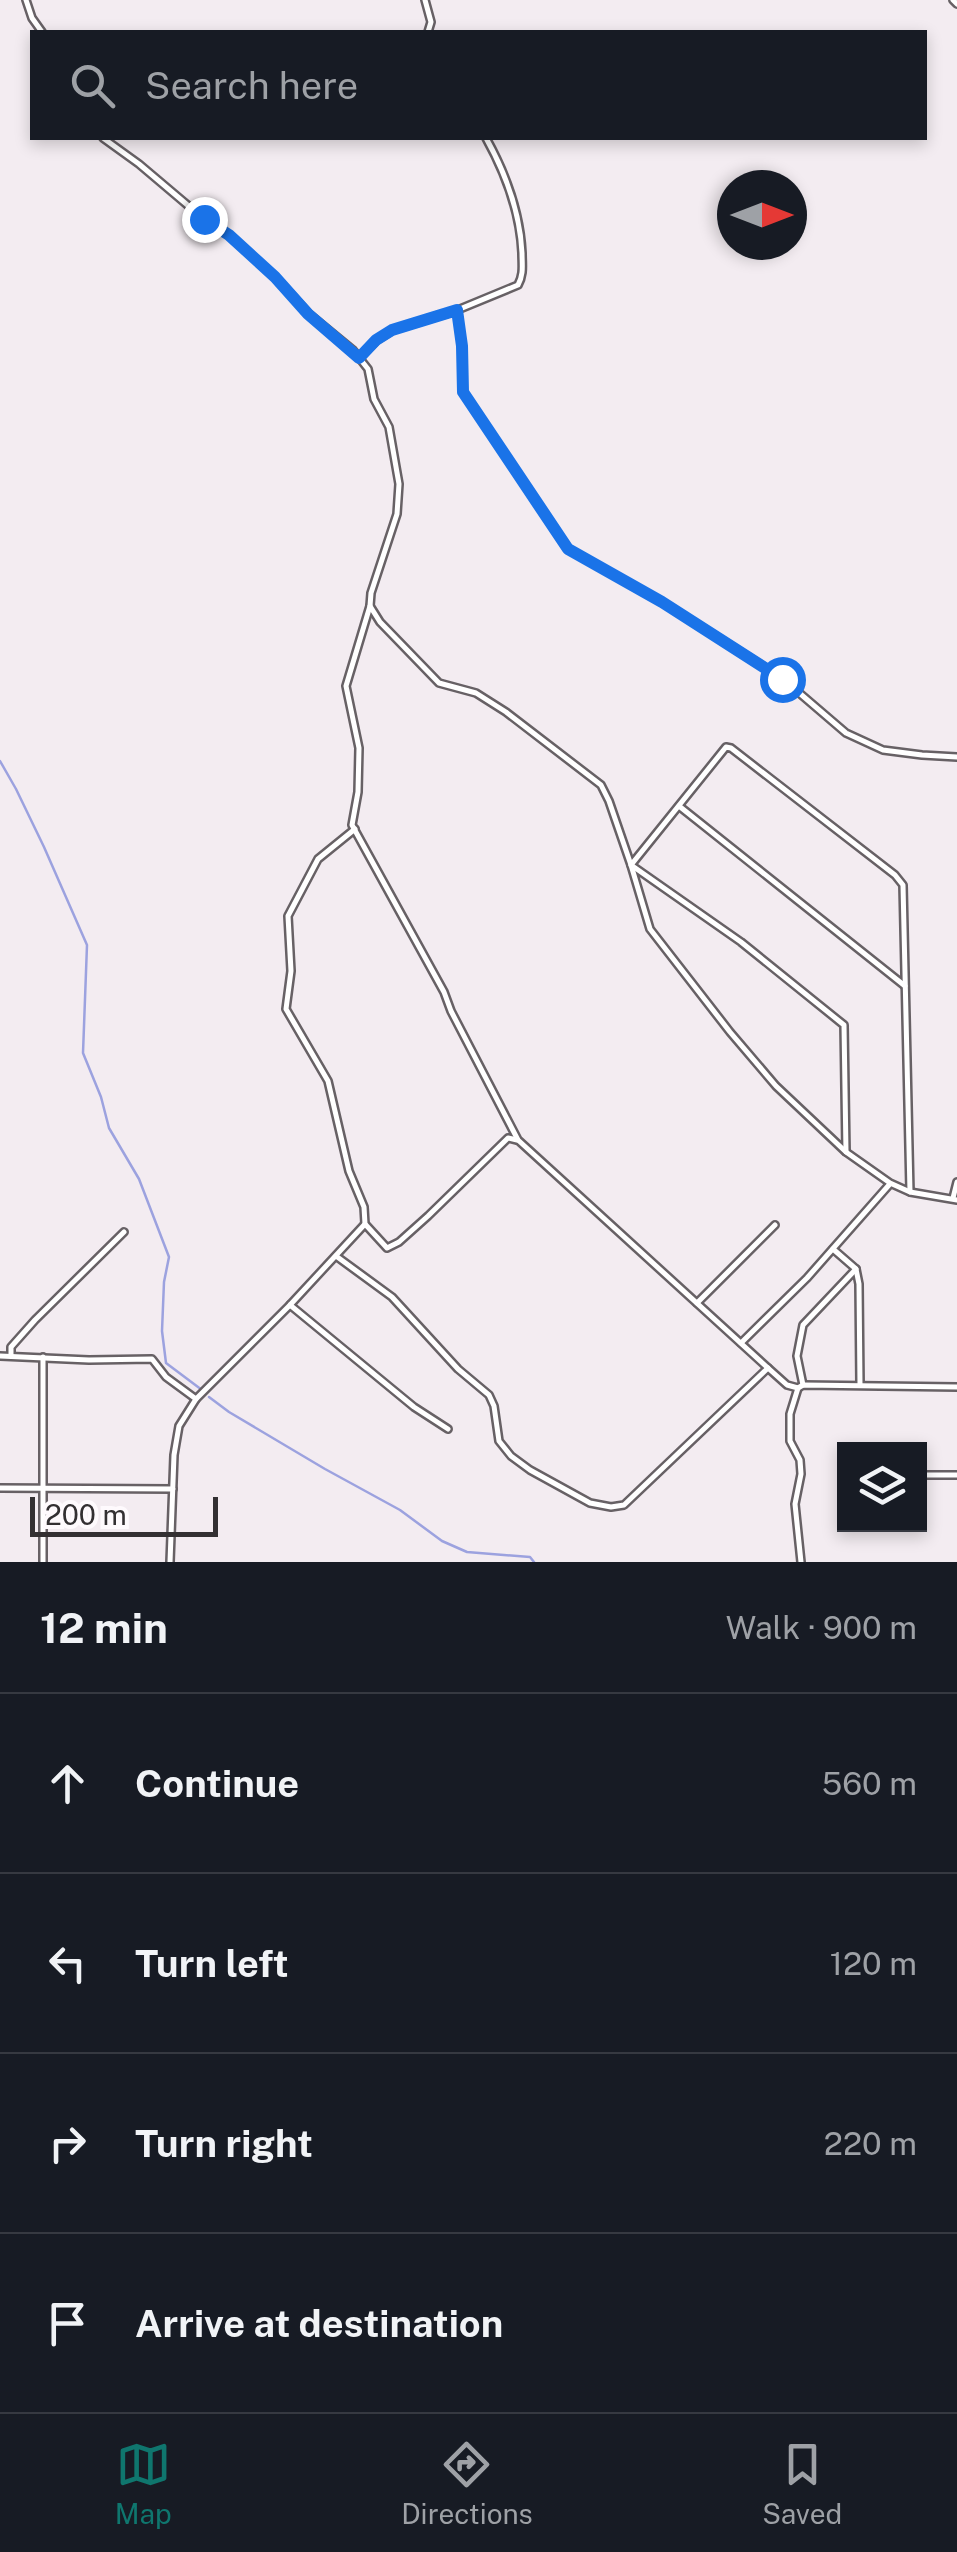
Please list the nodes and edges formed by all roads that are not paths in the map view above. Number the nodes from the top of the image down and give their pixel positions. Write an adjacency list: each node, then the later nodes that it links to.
1 (26, 0): 3 (street)
2 (425, 0): 4 (street)
3 (41, 30)
4 (429, 30)
5 (106, 140): 8 (street)
6 (487, 140): 7 (street)
7 (457, 310): 8 (street); 10 (street)
8 (359, 358): 9 (street)
9 (370, 606): 12 (street); 13 (street)
10 (957, 757)
11 (679, 806): 13 (street); 14 (street); 14 (street)
12 (354, 829): 15 (street); 21 (street)
13 (632, 865): 16 (street); 16 (street)
14 (905, 986): 19 (street)
15 (518, 1140): 21 (street); 27 (street)
16 (846, 1152): 18 (street)
17 (957, 1182): 20 (street)
18 (890, 1184): 19 (street); 24 (street)
19 (910, 1192): 20 (street)
20 (955, 1200)
21 (366, 1224): 25 (street)
22 (775, 1225): 27 (street)
23 (124, 1232): 31 (street)
24 (833, 1249): 26 (street); 29 (street)
25 (336, 1256): 28 (street); 33 (street)
26 (856, 1268): 34 (street); 35 (street)
27 (697, 1303): 29 (street)
28 (290, 1305): 37 (street); 38 (street)
29 (742, 1343): 33 (street)
30 (0, 1356): 31 (street)
31 (10, 1356): 32 (street)
32 (43, 1357): 37 (street); 42 (street)
33 (768, 1368): 34 (street)
34 (801, 1386): 35 (street); 46 (street)
35 (860, 1386): 36 (street)
36 (957, 1387)
37 (196, 1399): 43 (street)
38 (448, 1429)
39 (927, 1475): 40 (street)
40 (957, 1475)
41 (0, 1488): 42 (street)
42 (43, 1488): 43 (street); 44 (street)
43 (173, 1488): 45 (street)
44 (42, 1562)
45 (170, 1562)
46 (801, 1562)

